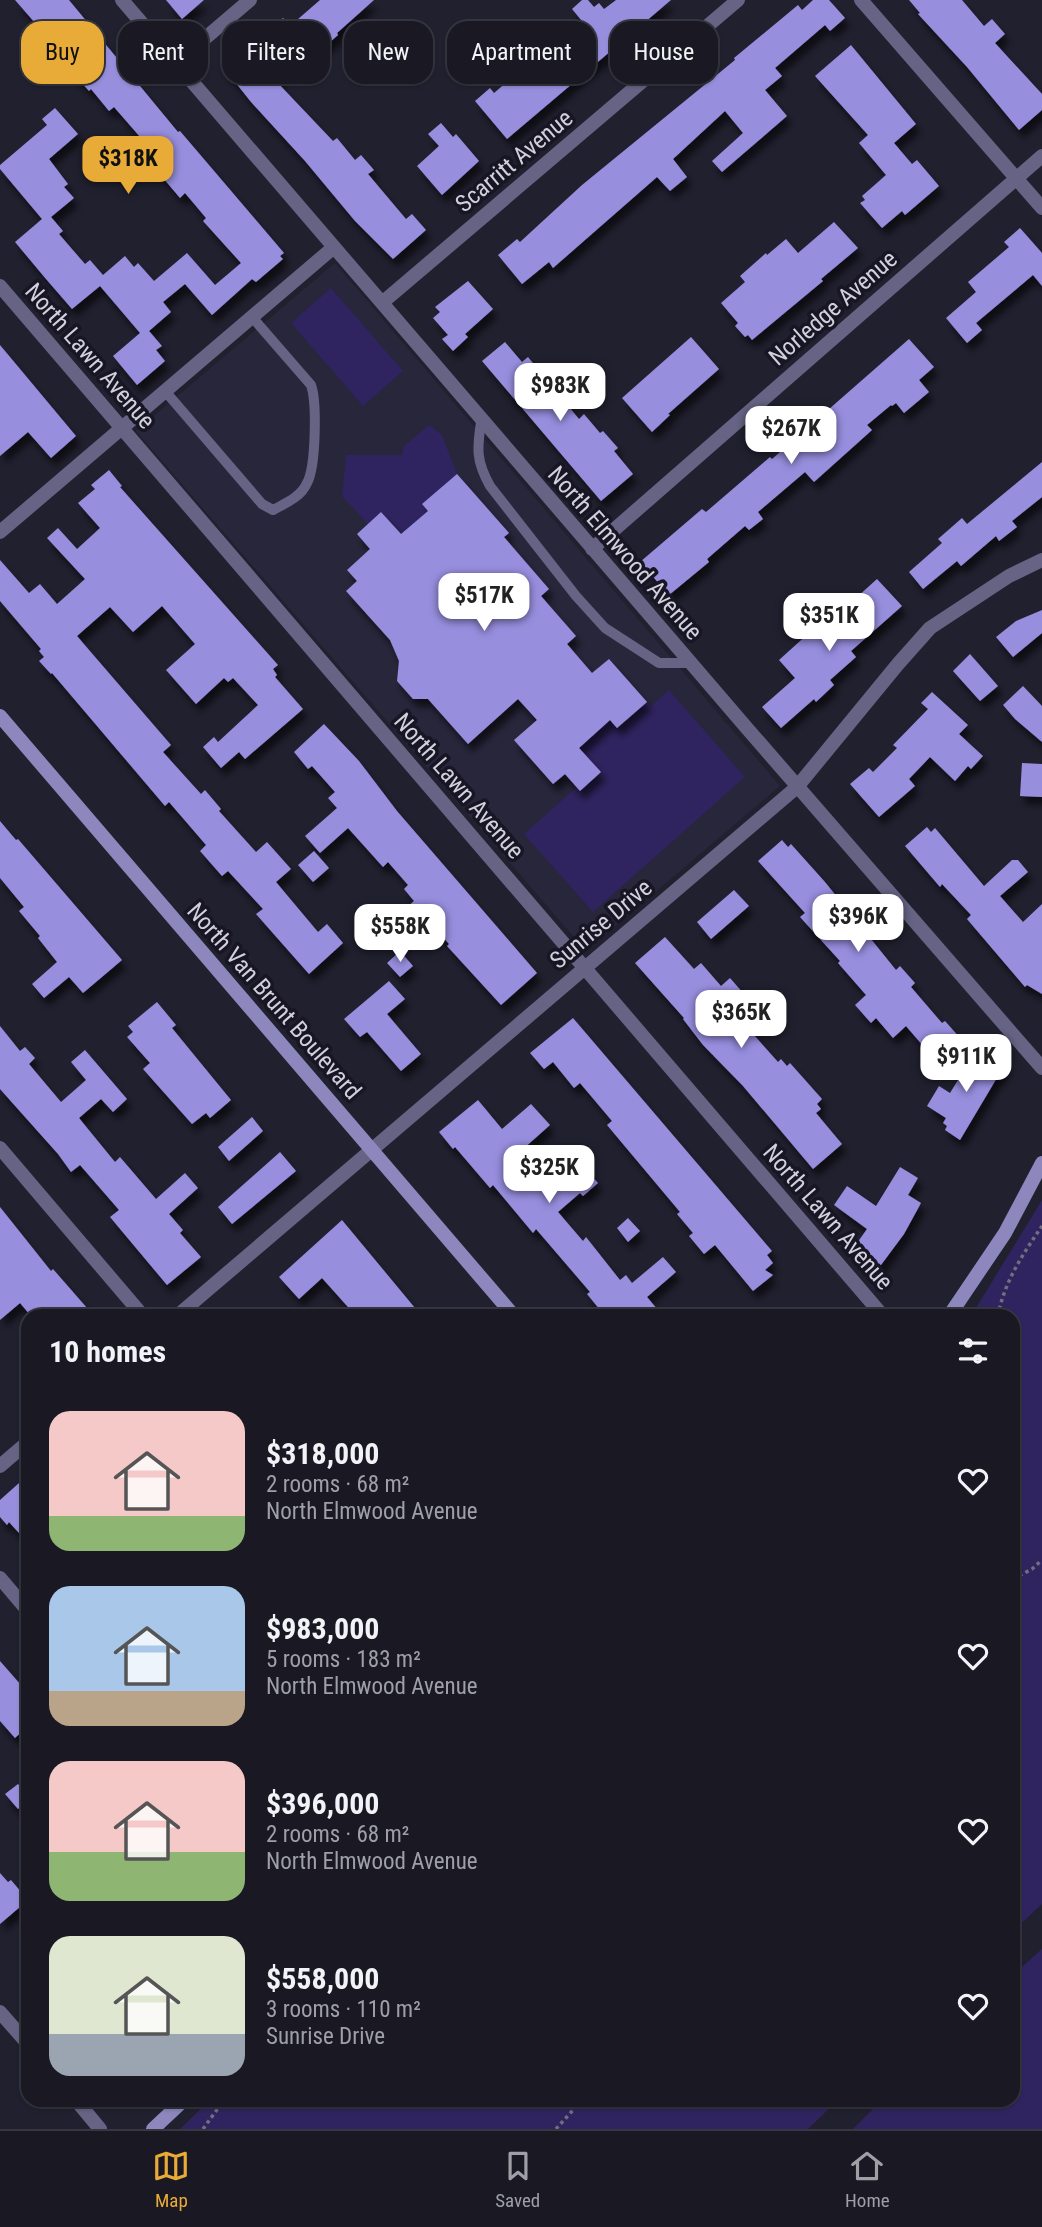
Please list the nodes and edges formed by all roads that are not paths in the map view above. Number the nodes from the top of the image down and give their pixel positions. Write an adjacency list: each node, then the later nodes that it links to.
1 (122, 0): 5 (street, North Elmwood Avenue)
2 (250, 0): 6 (street)
3 (738, 0): 13 (street, Scarritt Avenue)
4 (862, 0): 9 (street)
5 (140, 21)
6 (208, 36)
7 (194, 84): 11 (street, North Elmwood Avenue)
8 (1042, 156): 9 (street, Norledge Avenue)
9 (1016, 178): 10 (street); 19 (street, Norledge Avenue)
10 (1042, 208)
11 (334, 247): 13 (street, North Elmwood Avenue); 14 (street)
12 (0, 286): 17 (street, North Lawn Avenue)
13 (383, 302): 16 (street, North Elmwood Avenue)
14 (252, 317): 15 (street); 15 (lane)
15 (165, 391): 17 (street)
16 (481, 422): 19 (street, North Elmwood Avenue); 21 (lane)
17 (122, 428): 18 (street); 24 (street, North Lawn Avenue)
18 (0, 532)
19 (592, 549): 21 (street, North Elmwood Avenue)
20 (1042, 560): 23 (street, Sunrise Drive)
21 (690, 663): 23 (street, North Elmwood Avenue)
22 (0, 716): 27 (street, North Van Brunt Boulevard)
23 (797, 787): 24 (street, Sunrise Drive); 25 (street, North Elmwood Avenue)
24 (584, 968): 27 (street, Sunrise Drive); 32 (street, North Lawn Avenue)
25 (1042, 1068)
26 (0, 1148): 29 (street)
27 (372, 1150): 30 (street, Sunrise Drive); 31 (street, North Van Brunt Boulevard)
28 (1042, 1163): 33 (street)
29 (138, 1309)
30 (185, 1309)
31 (508, 1309)
32 (877, 1309)
33 (954, 1309)
34 (21, 1449): 35 (street)
35 (0, 1466)
36 (0, 1578): 37 (street)
37 (21, 1603)
38 (0, 2012): 39 (street)
39 (21, 2037)
40 (81, 2107): 42 (street)
41 (177, 2107): 43 (street)
42 (100, 2129)
43 (153, 2129)

